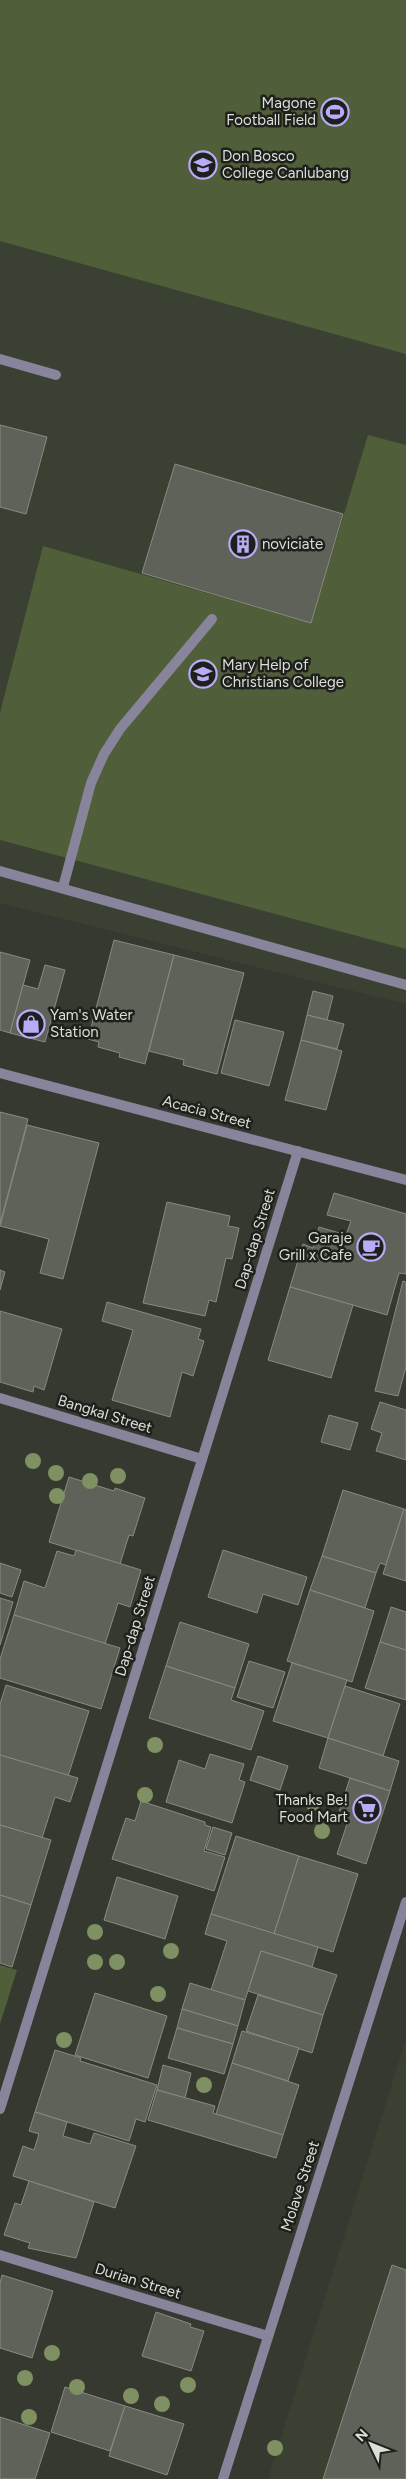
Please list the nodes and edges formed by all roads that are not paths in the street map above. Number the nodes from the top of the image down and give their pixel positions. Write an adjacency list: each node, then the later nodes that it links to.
1 (0, 359): 2 (street)
2 (56, 375)
3 (212, 619): 5 (street)
4 (0, 871): 5 (street)
5 (63, 887): 6 (street)
6 (406, 985)
7 (0, 1073): 8 (street, Acacia Street)
8 (298, 1151): 9 (street, Acacia Street); 11 (street, Dap-dap Street)
9 (406, 1180)
10 (0, 1398): 11 (street, Bangkal Street)
11 (202, 1459): 13 (street, Dap-dap Street)
12 (406, 1902): 15 (street, Molave Street)
13 (0, 2110)
14 (0, 2255): 15 (street, Durian Street)
15 (268, 2336): 16 (street, Molave Street)
16 (223, 2479)

